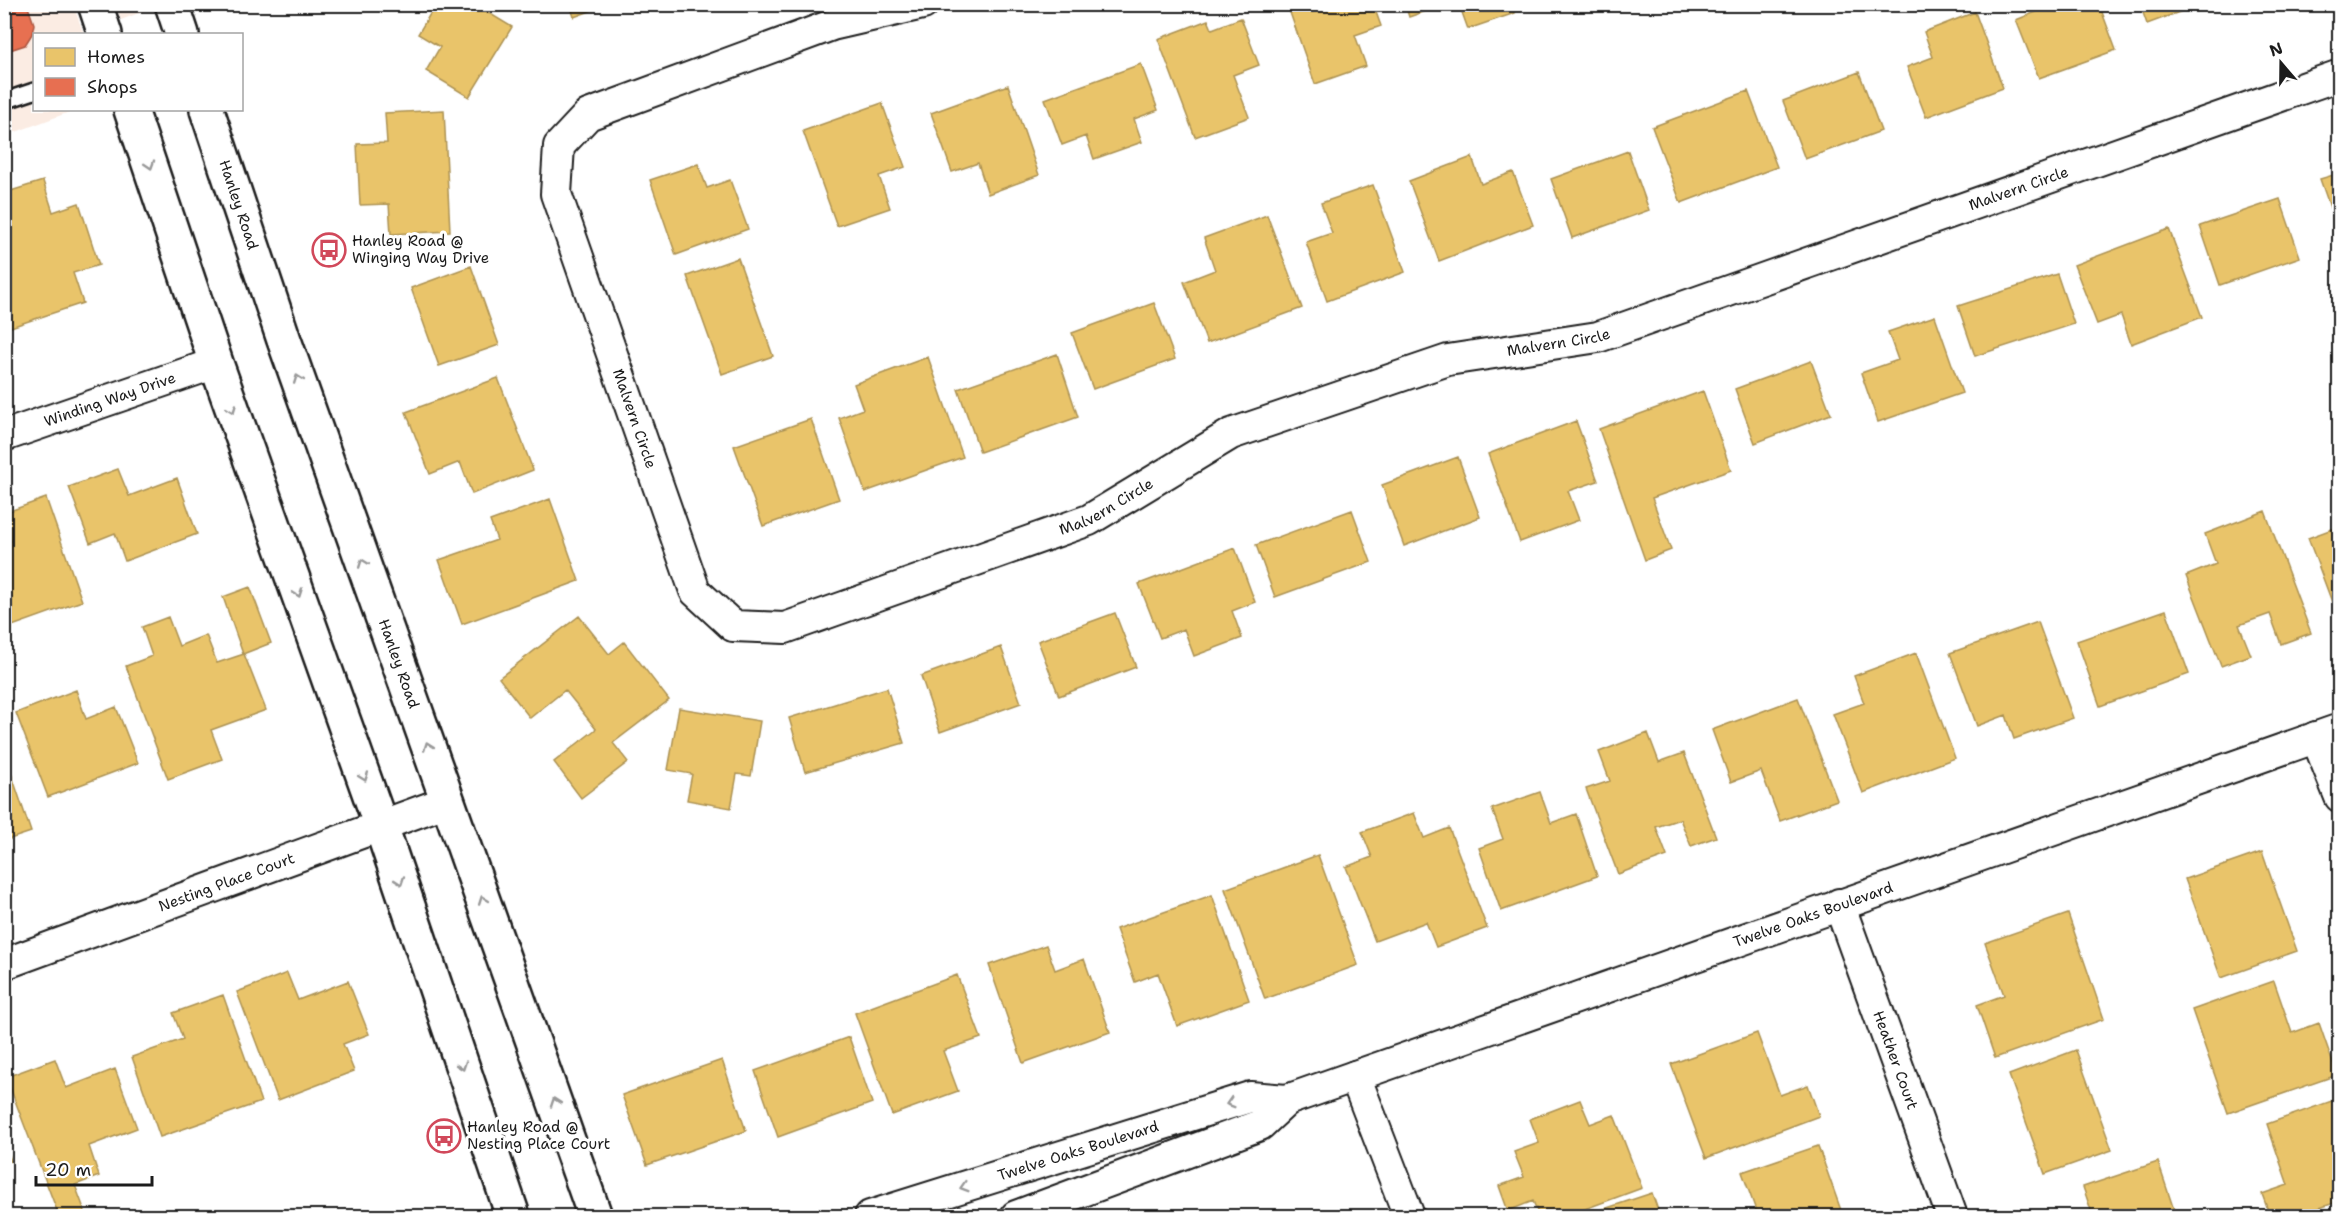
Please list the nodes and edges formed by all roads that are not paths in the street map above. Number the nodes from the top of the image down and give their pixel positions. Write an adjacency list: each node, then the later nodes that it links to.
1 (95, 4): 4 (main road)
2 (172, 4): 5 (main road)
3 (923, 4): 6 (street, Malvern Circle)
4 (105, 33)
5 (182, 33)
6 (2340, 75)
7 (33, 91): 8 (lane)
8 (4, 101)
9 (131, 111): 11 (main road, one-way to 11)
10 (207, 111): 15 (main road, Hanley Road, one-way to 10)
11 (216, 363): 12 (street, Winding Way Drive); 16 (main road, one-way to 16)
12 (4, 436)
13 (2328, 733): 14 (street); 17 (street, Twelve Oaks Boulevard)
14 (2340, 797)
15 (448, 801): 16 (street, Nesting Place Court); 22 (main road, Hanley Road, one-way to 15)
16 (381, 826): 18 (street, Nesting Place Court); 21 (main road, one-way to 21)
17 (1839, 904): 19 (street, Twelve Oaks Boulevard); 26 (street, Heather Court)
18 (4, 964)
19 (1355, 1076): 20 (street, Twelve Oaks Boulevard); 25 (street)
20 (1287, 1100): 23 (street, Twelve Oaks Boulevard, one-way to 23); 24 (street, Twelve Oaks Boulevard)
21 (513, 1216)
22 (595, 1216)
23 (870, 1216)
24 (1016, 1216)
25 (1409, 1216)
26 (1952, 1216)

